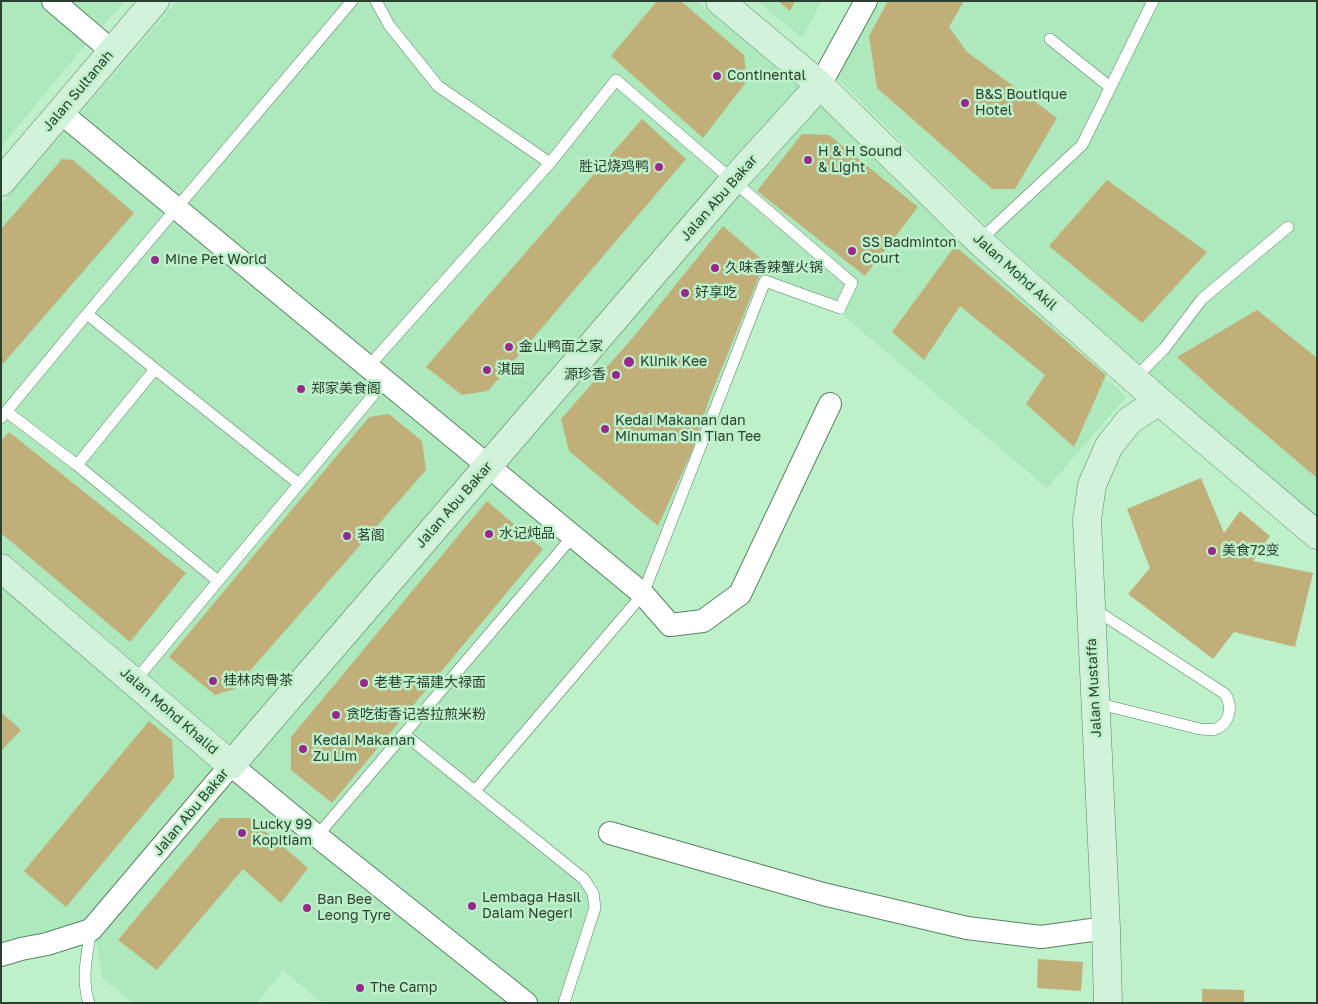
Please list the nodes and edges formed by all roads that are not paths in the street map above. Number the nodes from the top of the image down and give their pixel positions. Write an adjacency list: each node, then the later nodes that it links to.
1 (53, 1): 9 (street)
2 (155, 1): 9 (street, Jalan Sultanah)
3 (352, 1): 16 (lane)
4 (376, 1): 13 (lane)
5 (720, 1): 10 (street, Jalan Mohd Akil)
6 (866, 1): 10 (street, Jalan Abu Bakar)
7 (1153, 1): 11 (lane)
8 (1050, 39): 11 (lane)
9 (112, 51): 12 (street, Jalan Sultanah)
10 (820, 85): 15 (street, Jalan Abu Bakar); 18 (street, Jalan Mohd Akil)
11 (1110, 87): 18 (lane)
12 (60, 112): 14 (street, Jalan Sultanah); 16 (street)
13 (550, 162): 15 (lane); 20 (lane)
14 (1, 182)
15 (732, 182): 28 (street, Jalan Abu Bakar); 34 (lane)
16 (177, 209): 19 (lane); 20 (street)
17 (1288, 227): 22 (lane)
18 (979, 241): 22 (street, Jalan Mohd Akil)
19 (87, 314): 21 (lane); 26 (lane)
20 (368, 367): 23 (street)
21 (155, 369): 27 (lane); 29 (lane)
22 (1135, 378): 24 (street, Jalan Mohd Akil)
23 (385, 381): 28 (street); 29 (lane)
24 (1159, 401): 30 (street, Jalan Mohd Akil); 35 (street, Jalan Mustaffa)
25 (830, 404): 34 (street)
26 (4, 415): 27 (lane)
27 (77, 465): 33 (lane)
28 (488, 466): 31 (street); 39 (street, Jalan Abu Bakar)
29 (299, 484): 33 (lane)
30 (1317, 535)
31 (573, 536): 34 (street); 38 (lane)
32 (1, 568): 36 (street, Jalan Mohd Khalid)
33 (218, 581): 36 (lane)
34 (643, 594): 40 (lane)
35 (1090, 607): 37 (street, Jalan Mustaffa); 37 (lane)
36 (134, 682): 39 (street, Jalan Mohd Khalid)
37 (1095, 703): 43 (street, Jalan Mustaffa)
38 (404, 734): 40 (lane); 42 (lane)
39 (231, 764): 42 (street, Jalan Mohd Khalid); 44 (street, Jalan Abu Bakar)
40 (475, 791): 48 (lane)
41 (610, 833): 43 (street)
42 (316, 836): 47 (street, Jalan Mohd Khalid)
43 (1106, 928): 49 (street, Jalan Mustaffa)
44 (91, 930): 45 (street); 46 (lane)
45 (1, 956)
46 (89, 1003)
47 (526, 1003)
48 (564, 1003)
49 (1108, 1003)

